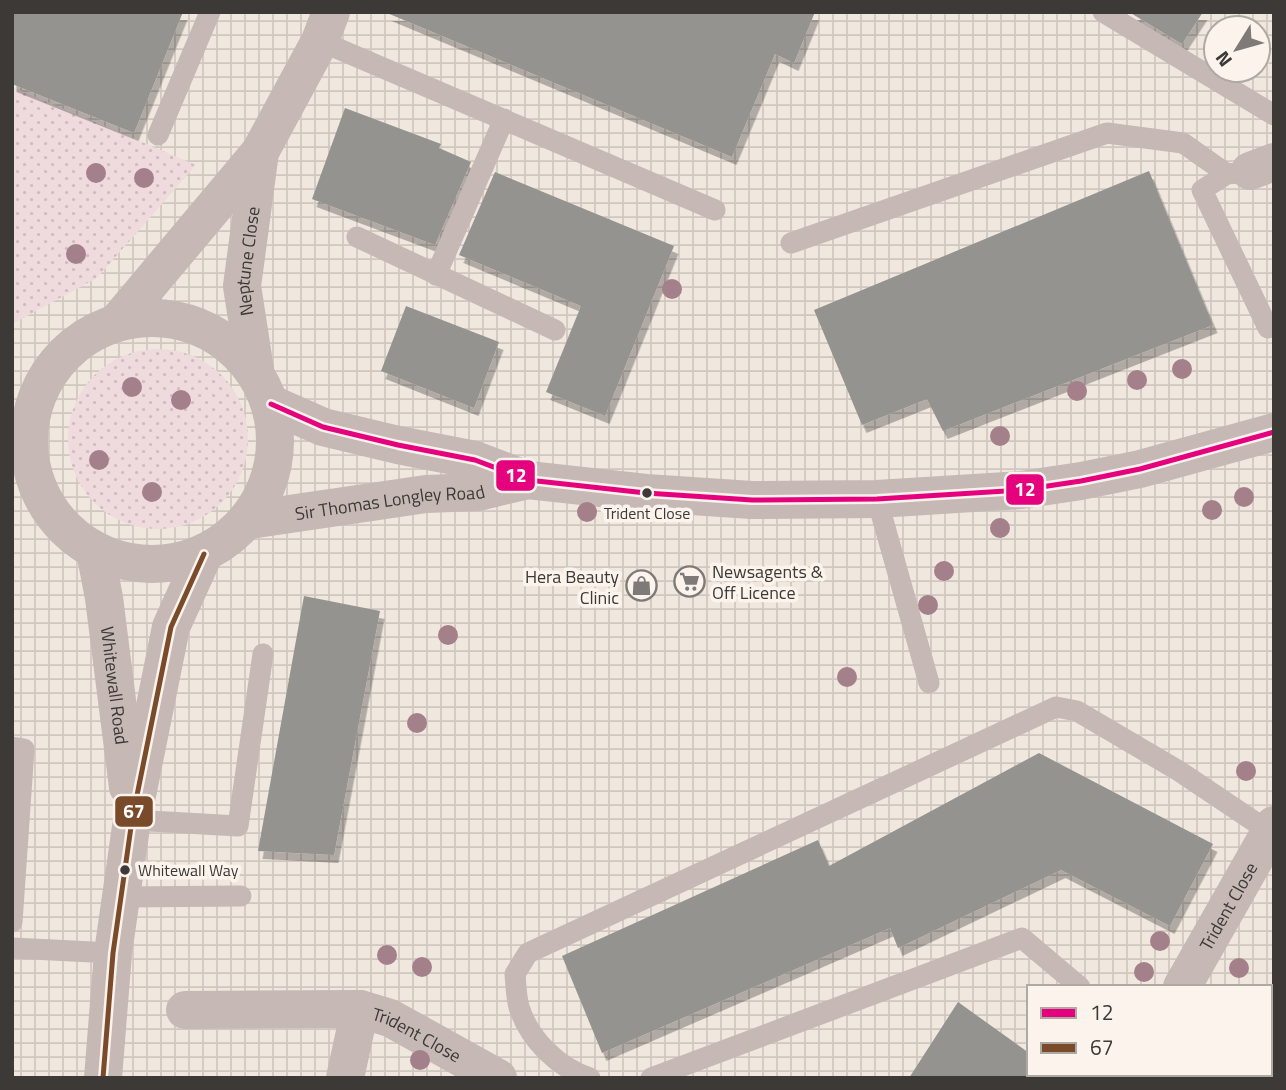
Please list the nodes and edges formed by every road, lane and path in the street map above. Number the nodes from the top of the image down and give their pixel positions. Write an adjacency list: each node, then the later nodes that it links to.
1 (210, 12): 6 (lane)
2 (1103, 12): 4 (lane)
3 (325, 27): 5 (lane); 7 (street, Neptune Close)
4 (1274, 115)
5 (503, 120): 9 (lane); 12 (lane)
6 (158, 135)
7 (260, 152): 13 (street, Neptune Close); 18 (street, Neptune Close)
8 (1250, 169): 11 (lane); 14 (lane)
9 (715, 210)
10 (357, 237): 12 (lane)
11 (791, 243)
12 (436, 275): 15 (lane)
13 (119, 320): 16 (street); 18 (street)
14 (1268, 328)
15 (555, 330)
16 (64, 360): 17 (street); 20 (street)
17 (12, 376)
18 (263, 387): 21 (street, Sir Thomas Longley Road); 23 (street)
19 (1274, 432): 22 (street, Sir Thomas Longley Road)
20 (23, 478): 24 (street)
21 (528, 480): 22 (street, Sir Thomas Longley Road); 23 (street, Sir Thomas Longley Road)
22 (877, 499): 27 (lane)
23 (249, 520): 25 (street)
24 (95, 551): 25 (street); 29 (street, Whitewall Road)
25 (204, 554): 29 (street, Whitewall Road)
26 (263, 654): 29 (lane)
27 (929, 682)
28 (12, 747): 33 (lane)
29 (132, 820): 32 (street, Whitewall Road)
30 (1272, 828): 37 (street, Trident Close); 43 (lane)
31 (241, 896): 32 (lane)
32 (121, 897): 35 (street, Whitewall Road)
33 (12, 922)
34 (12, 948): 35 (lane)
35 (113, 953): 40 (street, Whitewall Road)
36 (1078, 985): 44 (lane)
37 (1183, 985)
38 (360, 1009): 39 (street); 41 (street, Trident Close); 42 (street, Trident Close)
39 (185, 1010)
40 (103, 1078)
41 (345, 1078)
42 (498, 1078)
43 (590, 1078)
44 (652, 1078)

